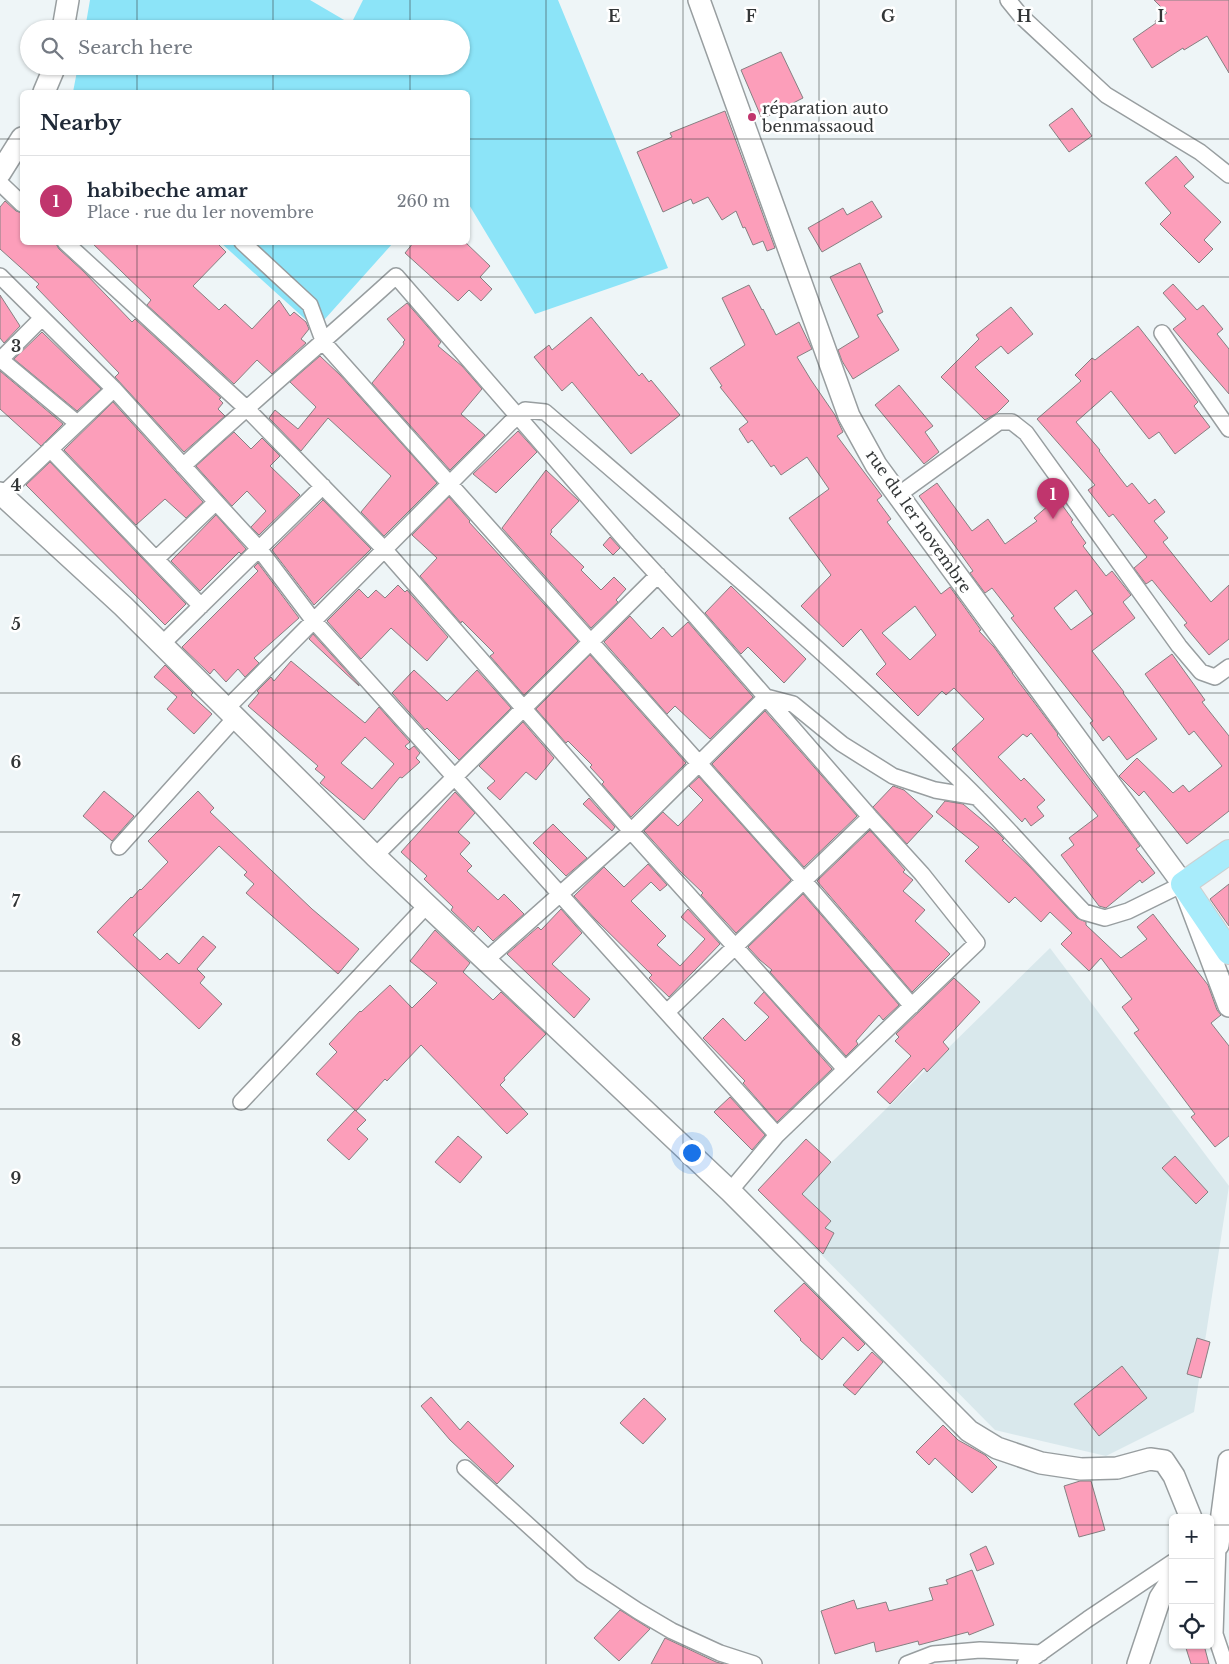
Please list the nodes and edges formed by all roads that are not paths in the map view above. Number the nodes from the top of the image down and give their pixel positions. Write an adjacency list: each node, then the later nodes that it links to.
1 (68, 0): 4 (street)
2 (699, 0): 29 (street, rue du 1er novembre)
3 (1008, 0): 9 (street)
4 (65, 20)
5 (51, 75): 6 (street)
6 (45, 90)
7 (20, 141): 8 (street)
8 (0, 173)
9 (1229, 175)
10 (0, 183): 11 (street)
11 (20, 202)
12 (68, 245): 20 (street)
13 (245, 245): 17 (street)
14 (0, 276): 15 (street)
15 (42, 318): 18 (street); 19 (street)
16 (1162, 333): 23 (street)
17 (324, 343): 20 (street); 21 (street); 26 (street)
18 (0, 360): 22 (street)
19 (114, 389): 22 (street); 25 (street)
20 (246, 408): 25 (street); 27 (street)
21 (518, 416): 26 (street); 34 (street); 45 (street)
22 (77, 423): 24 (street)
23 (1229, 429)
24 (50, 449): 28 (street); 33 (street)
25 (183, 466): 30 (street)
26 (449, 484): 31 (street); 37 (street)
27 (323, 486): 31 (street); 32 (street)
28 (1, 494): 38 (street)
29 (898, 495): 39 (street); 52 (street, rue du 1er novembre)
30 (216, 502): 32 (street); 33 (street)
31 (384, 549): 36 (street); 41 (street)
32 (260, 550): 35 (street); 36 (street)
33 (156, 559): 35 (street)
34 (658, 574): 37 (street); 40 (street)
35 (201, 606): 38 (street)
36 (313, 620): 42 (street); 44 (street)
37 (590, 642): 41 (street); 43 (street)
38 (161, 645): 42 (street)
39 (1229, 667)
40 (766, 697): 43 (street); 45 (street); 46 (street)
41 (524, 707): 44 (street); 47 (street)
42 (231, 713): 48 (street); 50 (street)
43 (699, 765): 47 (street); 51 (street)
44 (454, 776): 50 (street); 53 (street)
45 (977, 797): 52 (street)
46 (870, 817): 51 (street); 58 (street)
47 (631, 831): 53 (street); 55 (street)
48 (119, 847)
49 (1229, 852): 52 (main road)
50 (375, 856): 54 (street)
51 (804, 881): 55 (street); 58 (street)
52 (1183, 884): 56 (main road); 59 (street, rue du 1er novembre)
53 (559, 895): 57 (street); 60 (street)
54 (427, 905): 57 (street); 62 (street)
55 (734, 948): 60 (street); 61 (street)
56 (1229, 952)
57 (486, 961): 64 (street)
58 (912, 1006): 61 (street)
59 (1229, 1006)
60 (667, 1012): 63 (street)
61 (845, 1069): 63 (street)
62 (241, 1102)
63 (778, 1135): 64 (street)
64 (730, 1192): 67 (street)
65 (1229, 1461): 68 (street)
66 (465, 1468): 73 (street)
67 (1189, 1514)
68 (1214, 1536)
69 (1212, 1559): 77 (street)
70 (1169, 1565): 72 (street)
71 (1169, 1584): 76 (street)
72 (1041, 1653): 74 (street); 75 (street)
73 (754, 1664)
74 (908, 1664)
75 (1025, 1664)
76 (1138, 1664)
77 (1226, 1664)

